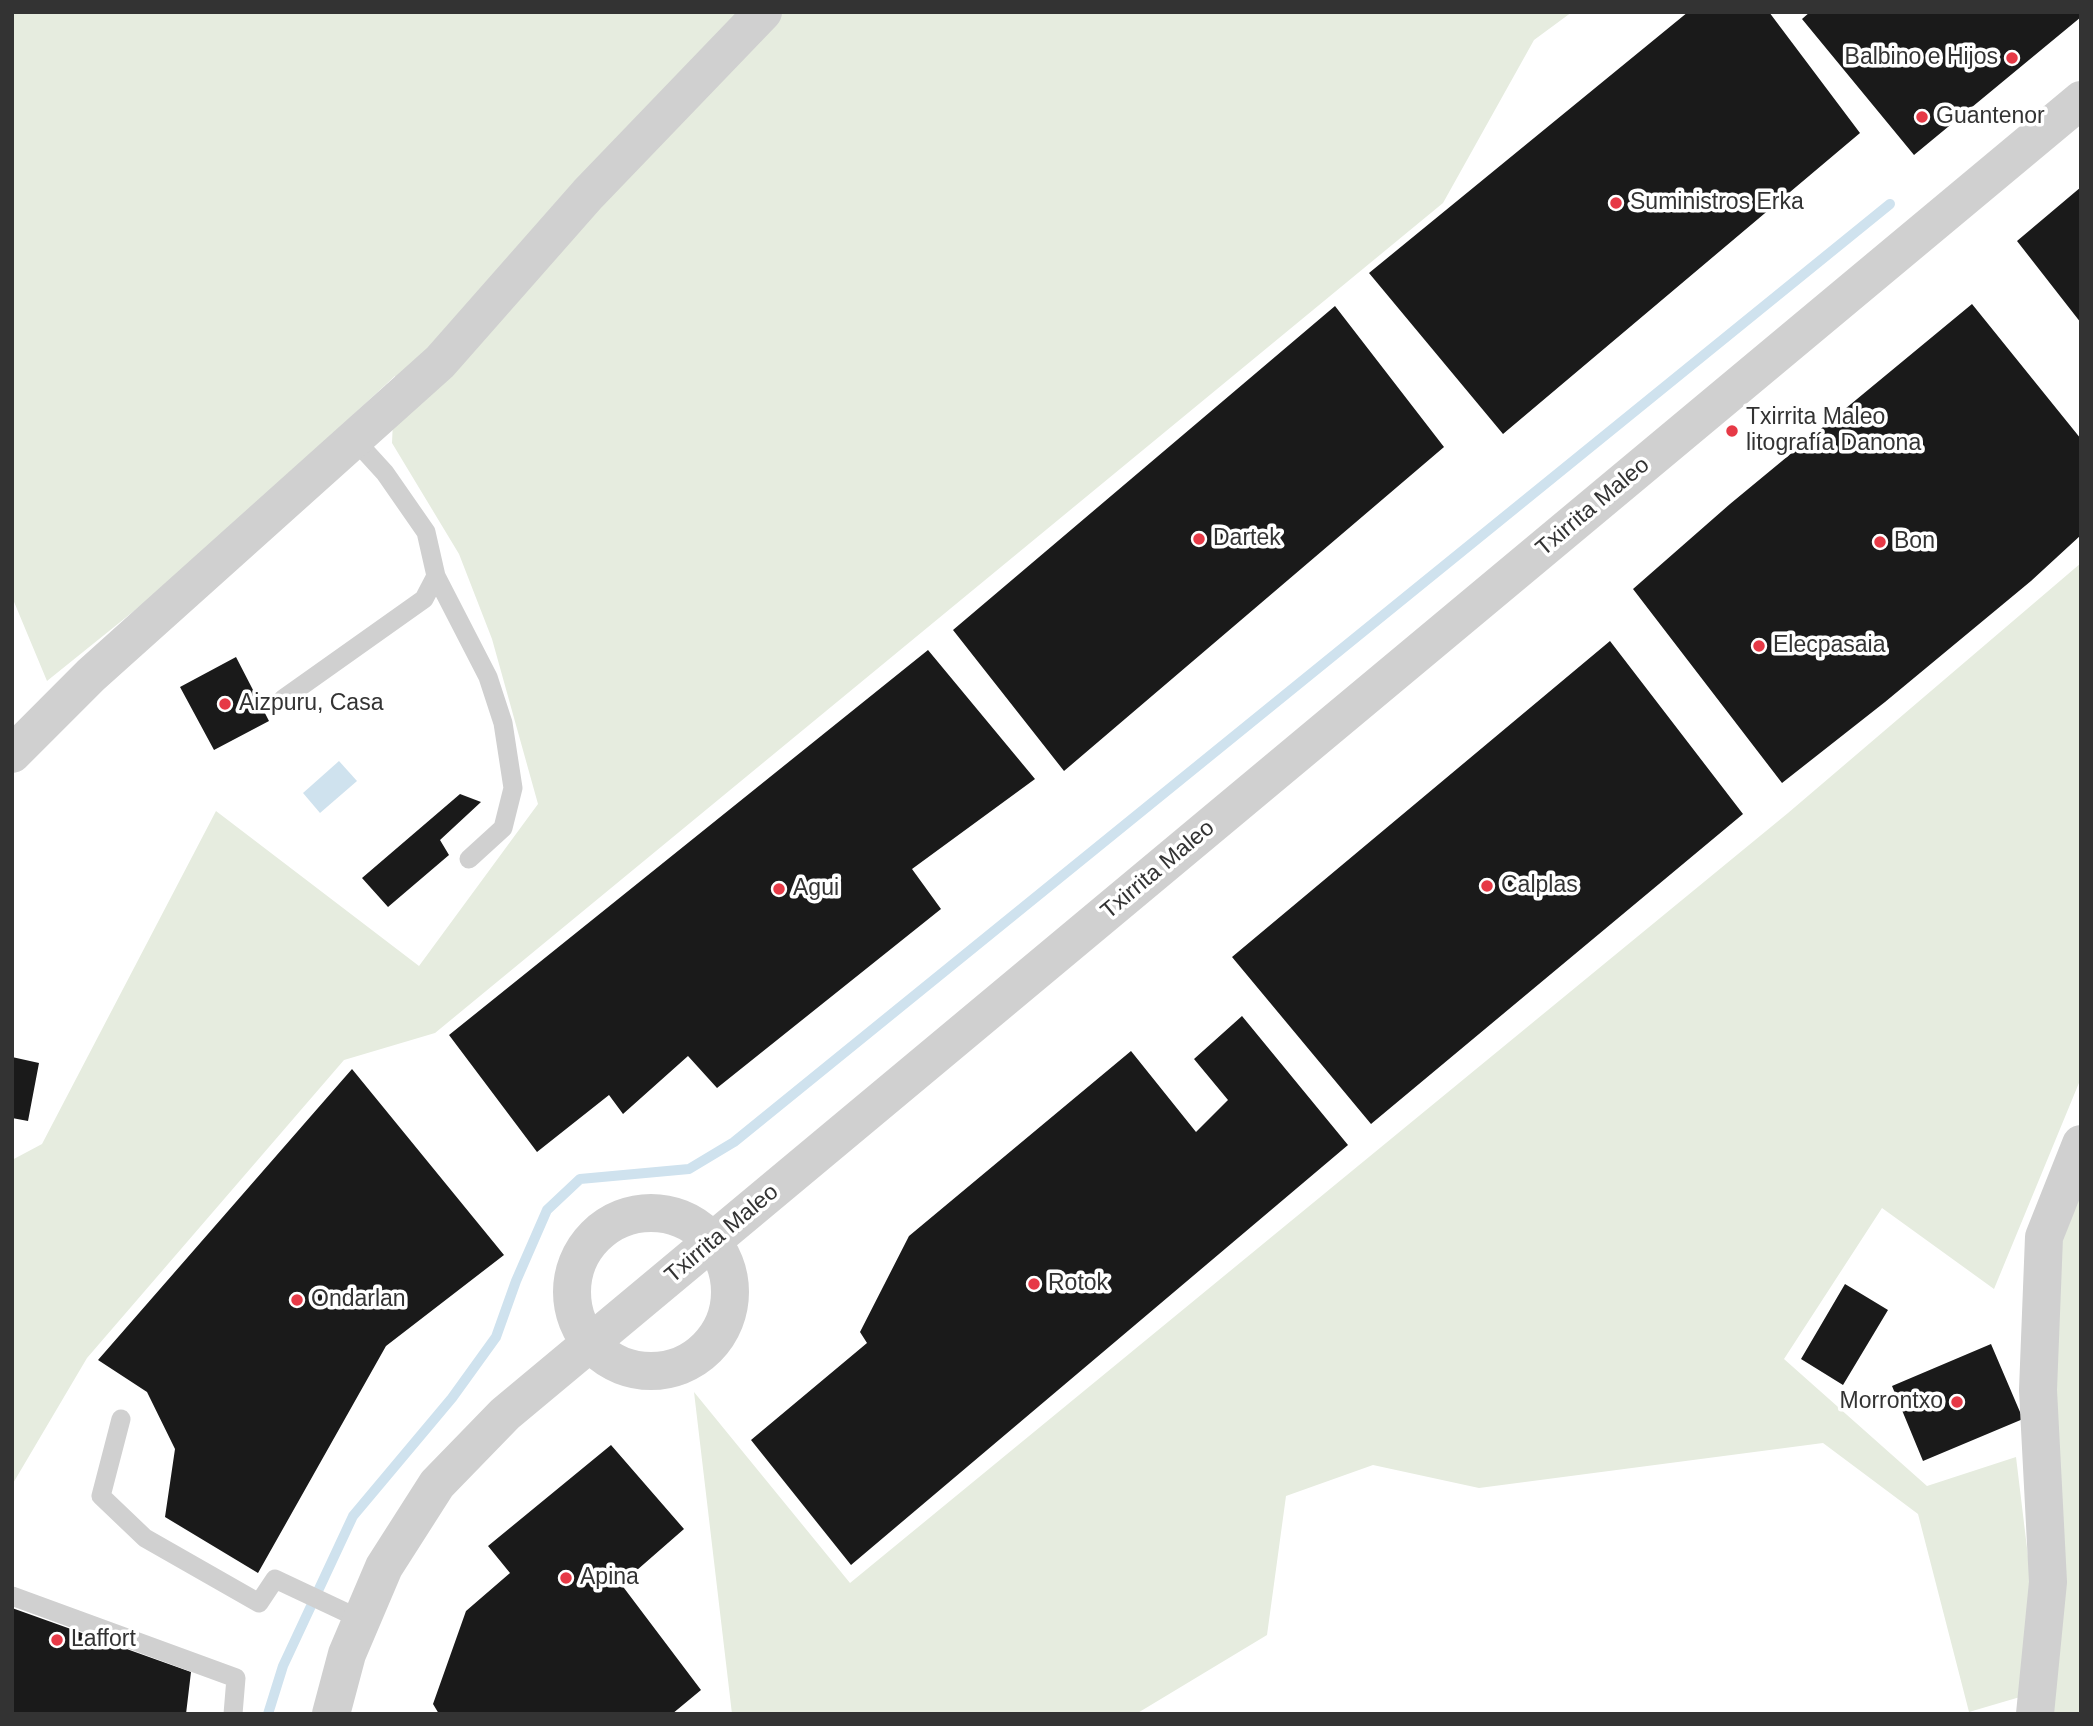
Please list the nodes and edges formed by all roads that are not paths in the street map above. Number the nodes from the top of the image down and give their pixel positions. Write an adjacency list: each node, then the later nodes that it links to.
1 (763, 12): 3 (street)
2 (2081, 100): 9 (street, Txirrita Maleo)
3 (354, 439): 4 (lane); 6 (street)
4 (436, 576): 5 (lane); 7 (lane)
5 (283, 699)
6 (13, 752)
7 (469, 859)
8 (2081, 1144): 16 (street)
9 (713, 1242): 10 (street, Txirrita Maleo); 10 (street); 10 (street)
10 (591, 1343): 13 (street, Txirrita Maleo)
11 (121, 1419): 13 (lane)
12 (12, 1595): 14 (lane)
13 (344, 1612): 15 (street, Txirrita Maleo)
14 (233, 1714)
15 (331, 1714)
16 (2035, 1714)

